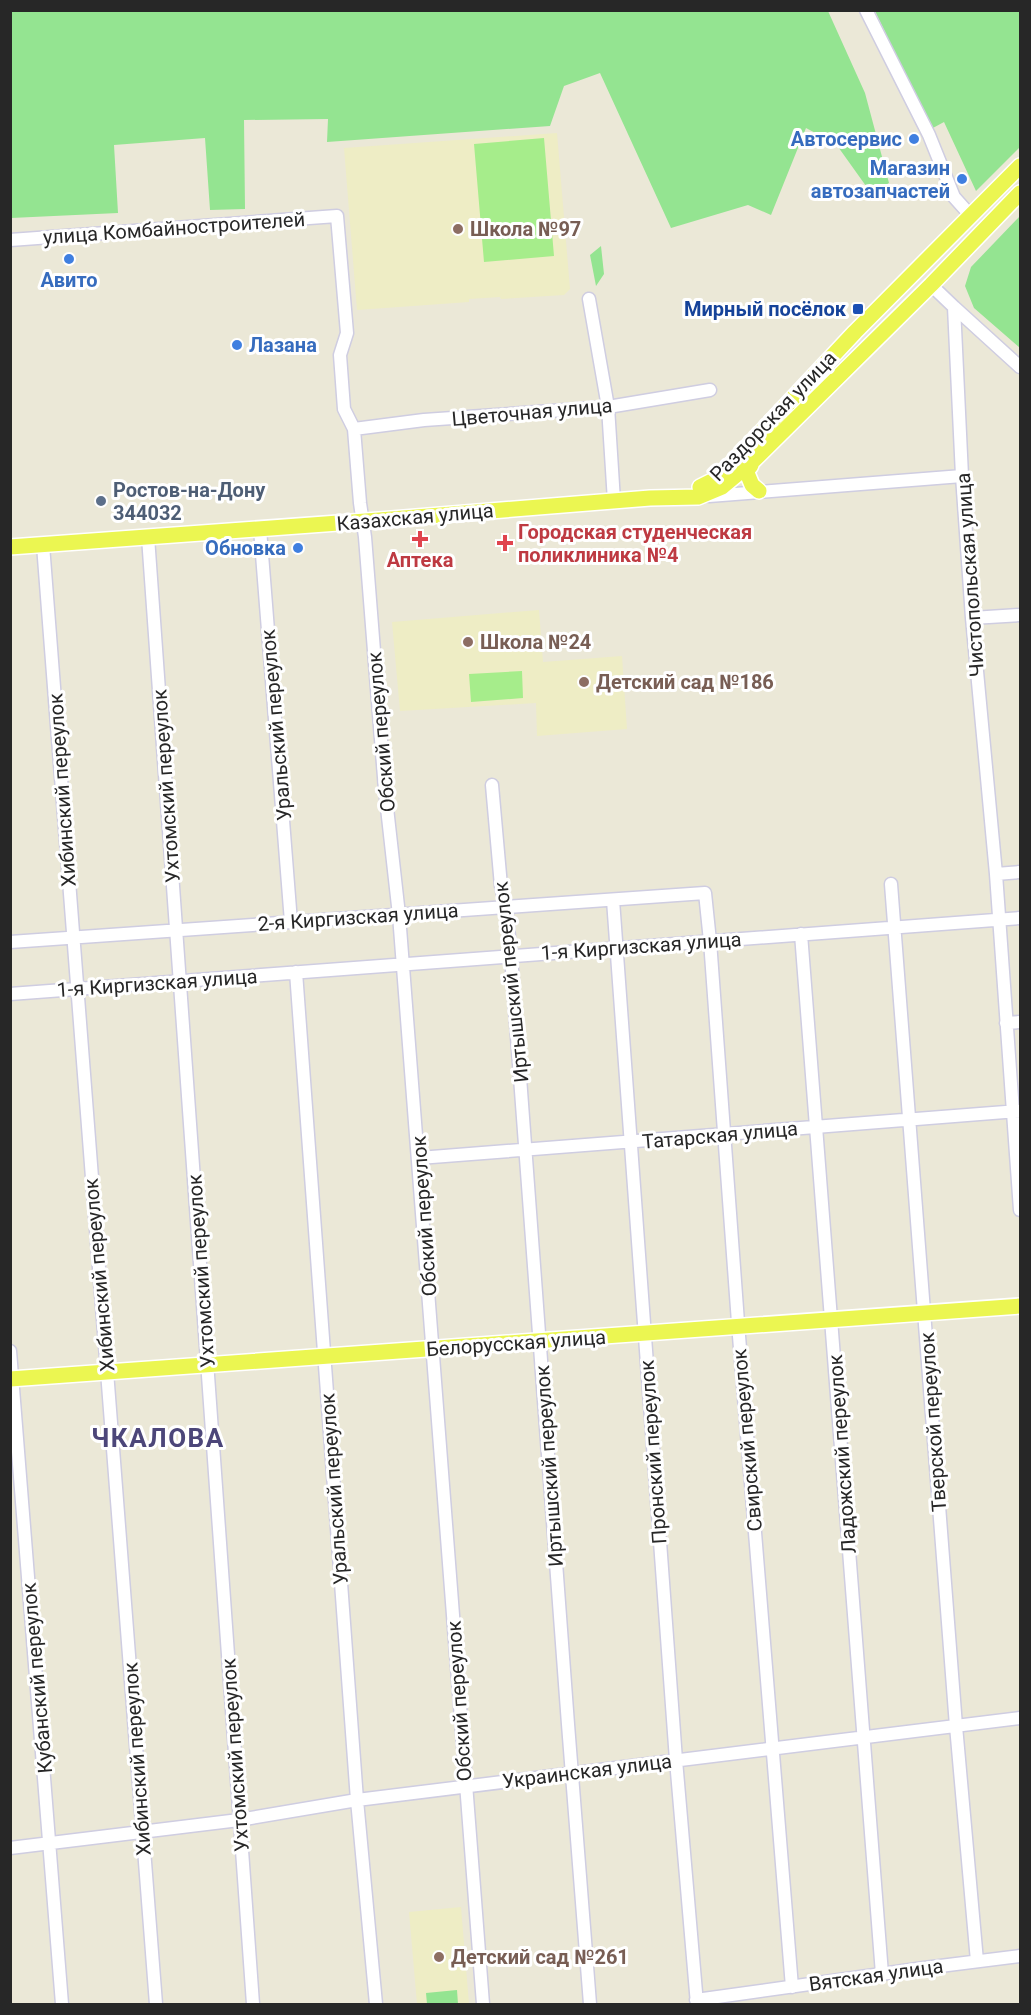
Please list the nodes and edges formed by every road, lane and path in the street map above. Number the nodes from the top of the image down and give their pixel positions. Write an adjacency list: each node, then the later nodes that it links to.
1 (866, 10): 5 (street)
2 (1020, 166): 5 (main road, Раздорская улица)
3 (1020, 193): 6 (main road, Раздорская улица)
4 (337, 216): 7 (street, улица Комбайностроителей); 16 (street, Обский переулок)
5 (971, 216): 6 (main road); 11 (main road, Раздорская улица)
6 (985, 230): 8 (main road, Раздорская улица)
7 (10, 240)
8 (932, 285): 10 (street); 12 (main road, Раздорская улица)
9 (589, 299): 15 (street)
10 (954, 308): 13 (street); 18 (street, Чистопольская улица)
11 (855, 332): 12 (main road); 21 (main road, Раздорская улица)
12 (869, 346): 17 (main road, Раздорская улица)
13 (1020, 366)
14 (710, 390): 15 (street, Цветочная улица)
15 (608, 407): 16 (street, Цветочная улица); 22 (street)
16 (354, 429): 23 (street, Обский переулок)
17 (749, 464): 19 (main road); 20 (main road, Раздорская улица)
18 (962, 476): 19 (street, Казахская улица); 29 (street, Чистопольская улица)
19 (759, 491): 20 (street, Казахская улица)
20 (698, 497): 21 (main road, Казахская улица)
21 (650, 498): 22 (main road, Казахская улица)
22 (614, 501): 23 (main road, Казахская улица)
23 (362, 521): 24 (main road, Казахская улица); 37 (street, Обский переулок)
24 (260, 529): 25 (main road, Казахская улица); 40 (street, Уральский переулок)
25 (148, 537): 26 (main road, Казахская улица); 42 (street, Ухтомский переулок)
26 (43, 545): 27 (main road, Казахская улица); 44 (street, Хибинский переулок)
27 (10, 547)
28 (1020, 615): 29 (street)
29 (972, 618): 32 (street, Чистопольская улица)
30 (492, 785): 36 (street, Иртышский переулок)
31 (1020, 872): 32 (street)
32 (996, 874): 39 (street, Чистопольская улица)
33 (891, 884): 41 (street, Тверской переулок)
34 (705, 893): 35 (street, 2-я Киргизская улица); 45 (street, Свирский переулок)
35 (613, 900): 36 (street, 2-я Киргизская улица); 47 (street, Пронский переулок)
36 (506, 907): 37 (street, 2-я Киргизская улица); 48 (street, Иртышский переулок)
37 (399, 915): 40 (street, 2-я Киргизская улица); 49 (street, Обский переулок)
38 (1020, 918): 39 (street, 1-я Киргизская улица)
39 (999, 920): 41 (street, 1-я Киргизская улица); 55 (street, Чистопольская улица)
40 (291, 922): 42 (street, 2-я Киргизская улица)
41 (896, 927): 43 (street, 1-я Киргизская улица); 57 (street, Тверской переулок)
42 (176, 930): 44 (street, 2-я Киргизская улица); 51 (street, Ухтомский переулок)
43 (801, 934): 45 (street, 1-я Киргизская улица); 58 (street, Ладожский переулок)
44 (73, 937): 46 (street, 2-я Киргизская улица); 52 (street, Хибинский переулок)
45 (710, 941): 47 (street, 1-я Киргизская улица); 59 (street, Свирский переулок)
46 (10, 942)
47 (616, 948): 48 (street, 1-я Киргизская улица); 60 (street, Пронский переулок)
48 (511, 956): 49 (street, 1-я Киргизская улица); 61 (street, Иртышский переулок)
49 (403, 964): 50 (street, 1-я Киргизская улица); 62 (street, Обский переулок)
50 (296, 972): 51 (street, 1-я Киргизская улица); 72 (street, Уральский переулок)
51 (180, 981): 52 (street, 1-я Киргизская улица); 73 (street, Ухтомский переулок)
52 (76, 989): 53 (street, 1-я Киргизская улица); 74 (street, Хибинский переулок)
53 (10, 994)
54 (1020, 1022): 55 (street)
55 (1006, 1023): 56 (street, Чистопольская улица)
56 (1017, 1111): 57 (street, Татарская улица); 63 (street, Чистопольская улица)
57 (910, 1120): 58 (street, Татарская улица); 65 (street, Тверской переулок)
58 (817, 1127): 59 (street, Татарская улица); 66 (street, Ладожский переулок)
59 (724, 1135): 60 (street, Татарская улица); 67 (street, Свирский переулок)
60 (631, 1142): 61 (street, Татарская улица); 68 (street, Пронский переулок)
61 (526, 1150): 62 (street, Татарская улица); 69 (street, Иртышский переулок)
62 (419, 1158): 70 (street, Обский переулок)
63 (1020, 1210)
64 (1020, 1306): 65 (main road, Белорусская улица)
65 (924, 1313): 66 (main road, Белорусская улица); 77 (street, Тверской переулок)
66 (832, 1320): 67 (main road, Белорусская улица); 78 (street, Ладожский переулок)
67 (738, 1327): 68 (main road, Белорусская улица); 79 (street, Свирский переулок)
68 (645, 1333): 69 (main road, Белорусская улица); 80 (street, Пронский переулок)
69 (541, 1341): 70 (main road, Белорусская улица); 81 (street, Иртышский переулок)
70 (434, 1348): 72 (main road, Белорусская улица); 82 (street, Обский переулок)
71 (10, 1351): 75 (street, Кубанский переулок)
72 (325, 1356): 73 (main road, Белорусская улица); 83 (street, Уральский переулок)
73 (207, 1365): 74 (main road, Белорусская улица); 84 (street, Ухтомский переулок)
74 (107, 1372): 75 (main road, Белорусская улица); 85 (street, Хибинский переулок)
75 (11, 1379): 86 (street, Кубанский переулок)
76 (1020, 1718): 77 (street, Украинская улица)
77 (956, 1726): 78 (street, Украинская улица); 89 (street, Тверской переулок)
78 (864, 1737): 79 (street, Украинская улица); 90 (street, Ладожский переулок)
79 (771, 1749): 80 (street, Украинская улица); 91 (street, Свирский переулок)
80 (676, 1760): 81 (street, Украинская улица); 92 (street, Пронский переулок)
81 (571, 1773): 82 (street, Украинская улица); 98 (street, Иртышский переулок)
82 (465, 1787): 83 (street, Украинская улица); 97 (street, Обский переулок)
83 (357, 1800): 84 (street, Украинская улица); 96 (street, Уральский переулок)
84 (239, 1820): 85 (street, Украинская улица); 95 (street, Ухтомский переулок)
85 (143, 1832): 86 (street, Украинская улица); 94 (street, Хибинский переулок)
86 (50, 1844): 87 (street, Украинская улица); 93 (street, Кубанский переулок)
87 (10, 1848)
88 (1020, 1956): 89 (street, Вятская улица)
89 (977, 1961): 90 (street, Вятская улица)
90 (882, 1974): 91 (street, Вятская улица)
91 (792, 1987): 92 (street, Вятская улица)
92 (696, 2002)
93 (62, 2004)
94 (156, 2004)
95 (253, 2004)
96 (376, 2004)
97 (483, 2004)
98 (590, 2004)

